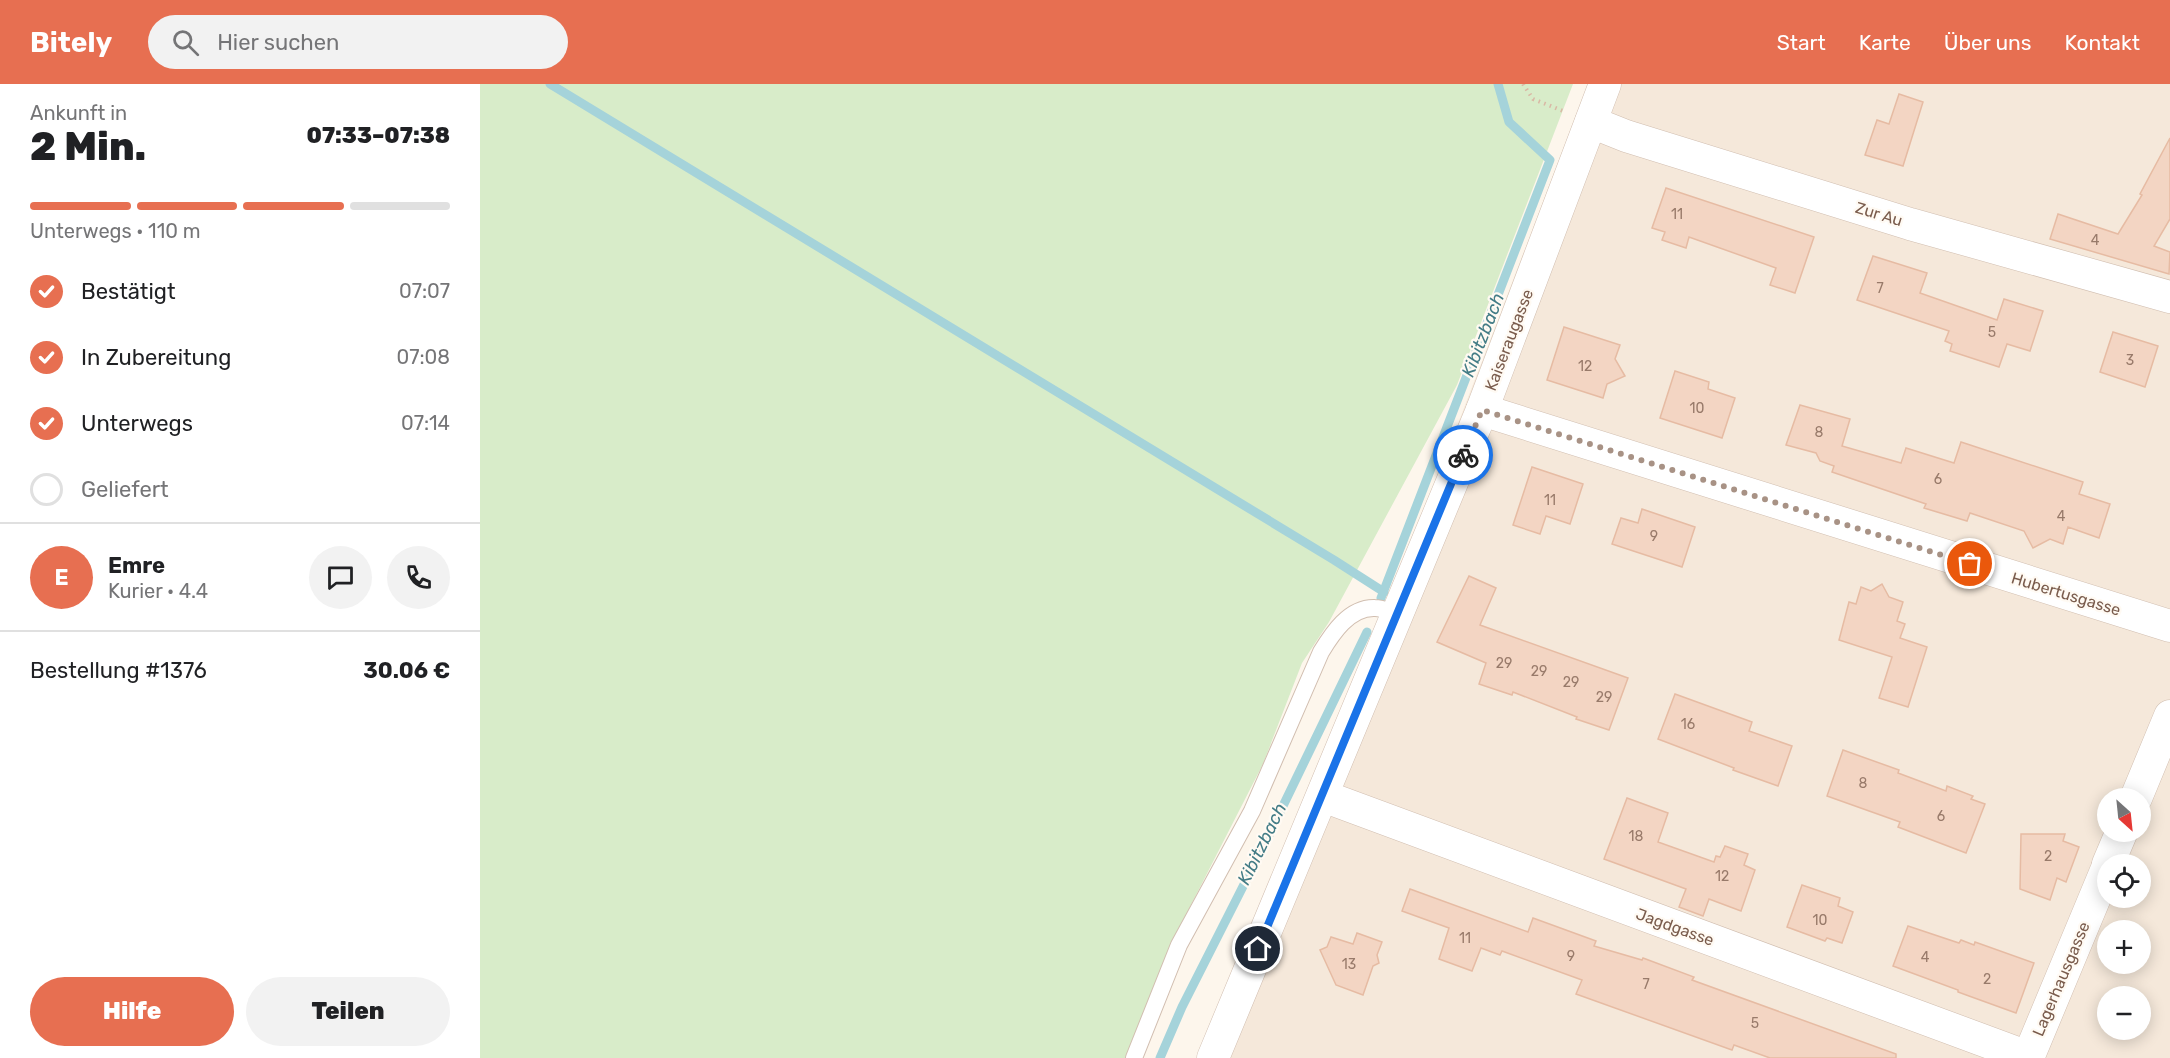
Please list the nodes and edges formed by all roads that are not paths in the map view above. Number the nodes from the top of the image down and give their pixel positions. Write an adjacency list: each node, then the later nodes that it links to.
1 (1605, 84): 2 (street, Kaiseraugasse)
2 (1592, 122): 3 (street, Zur Au); 4 (street, Kaiseraugasse)
3 (2170, 297)
4 (1482, 410): 5 (street, Kaiseraugasse); 6 (street, Hubertusgasse)
5 (1398, 614): 9 (street, Kaiseraugasse); 12 (lane)
6 (2170, 626)
7 (2170, 716): 8 (street)
8 (2140, 788)
9 (1323, 796): 11 (street, Jagdgasse); 13 (street, Kaiseraugasse)
10 (2097, 891): 11 (street, Lagerhausgasse)
11 (2028, 1057)
12 (1134, 1058)
13 (1213, 1058)

